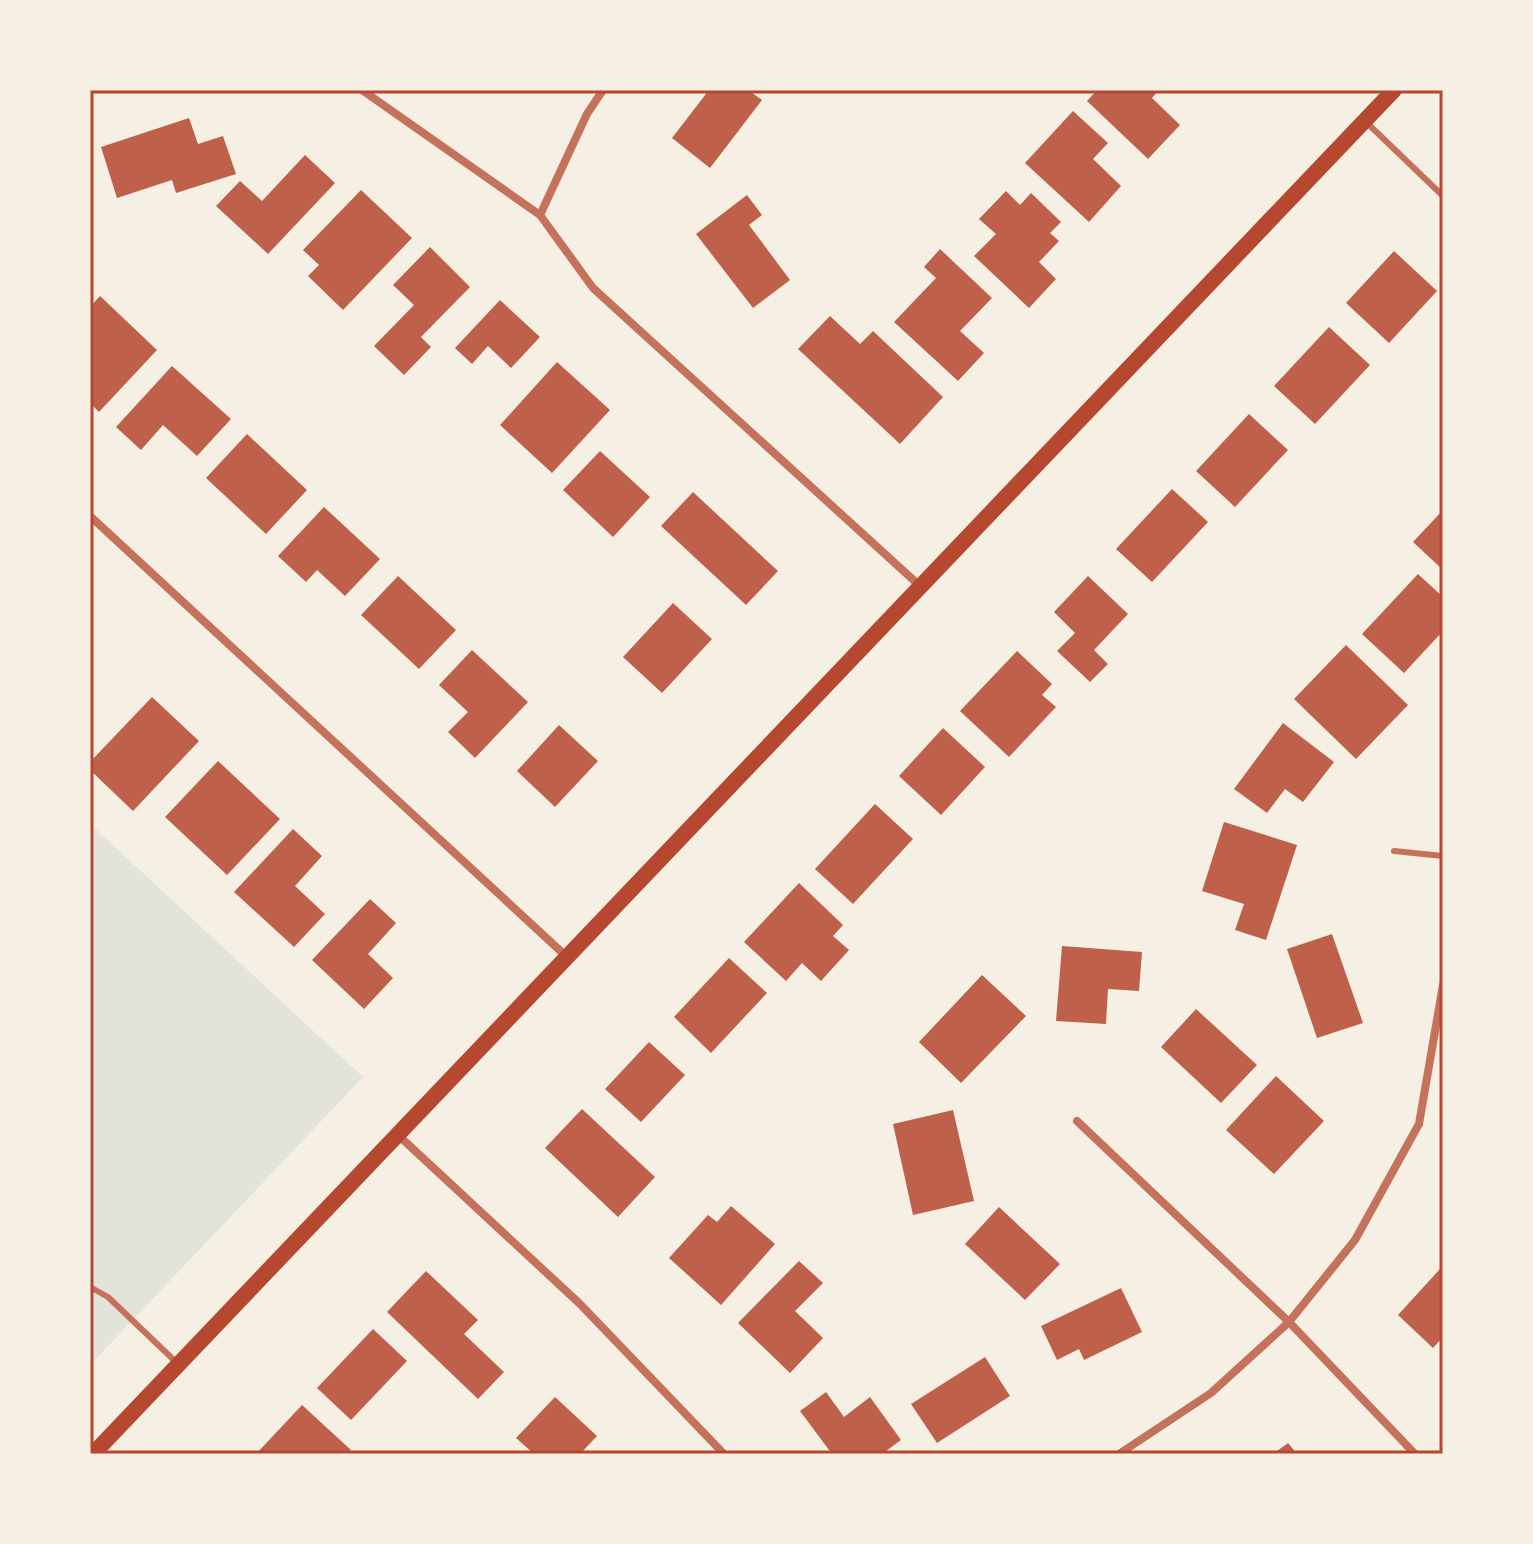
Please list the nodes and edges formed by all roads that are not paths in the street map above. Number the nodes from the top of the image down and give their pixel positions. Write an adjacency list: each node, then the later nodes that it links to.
1 (362, 90): 6 (street)
2 (603, 90): 6 (street)
3 (1394, 90): 4 (main road)
4 (1365, 121): 5 (lane); 8 (main road)
5 (1443, 196)
6 (540, 215): 8 (street)
7 (90, 516): 11 (street)
8 (921, 586): 11 (main road)
9 (1394, 851): 10 (lane)
10 (1443, 856)
11 (567, 957): 15 (main road)
12 (1443, 985): 13 (street)
13 (1441, 1009): 17 (street)
14 (1077, 1121): 17 (street)
15 (398, 1135): 18 (main road); 20 (street)
16 (90, 1287): 18 (lane)
17 (1289, 1322): 21 (street); 22 (street)
18 (179, 1365): 19 (main road)
19 (93, 1454)
20 (724, 1454)
21 (1119, 1454)
22 (1415, 1454)

